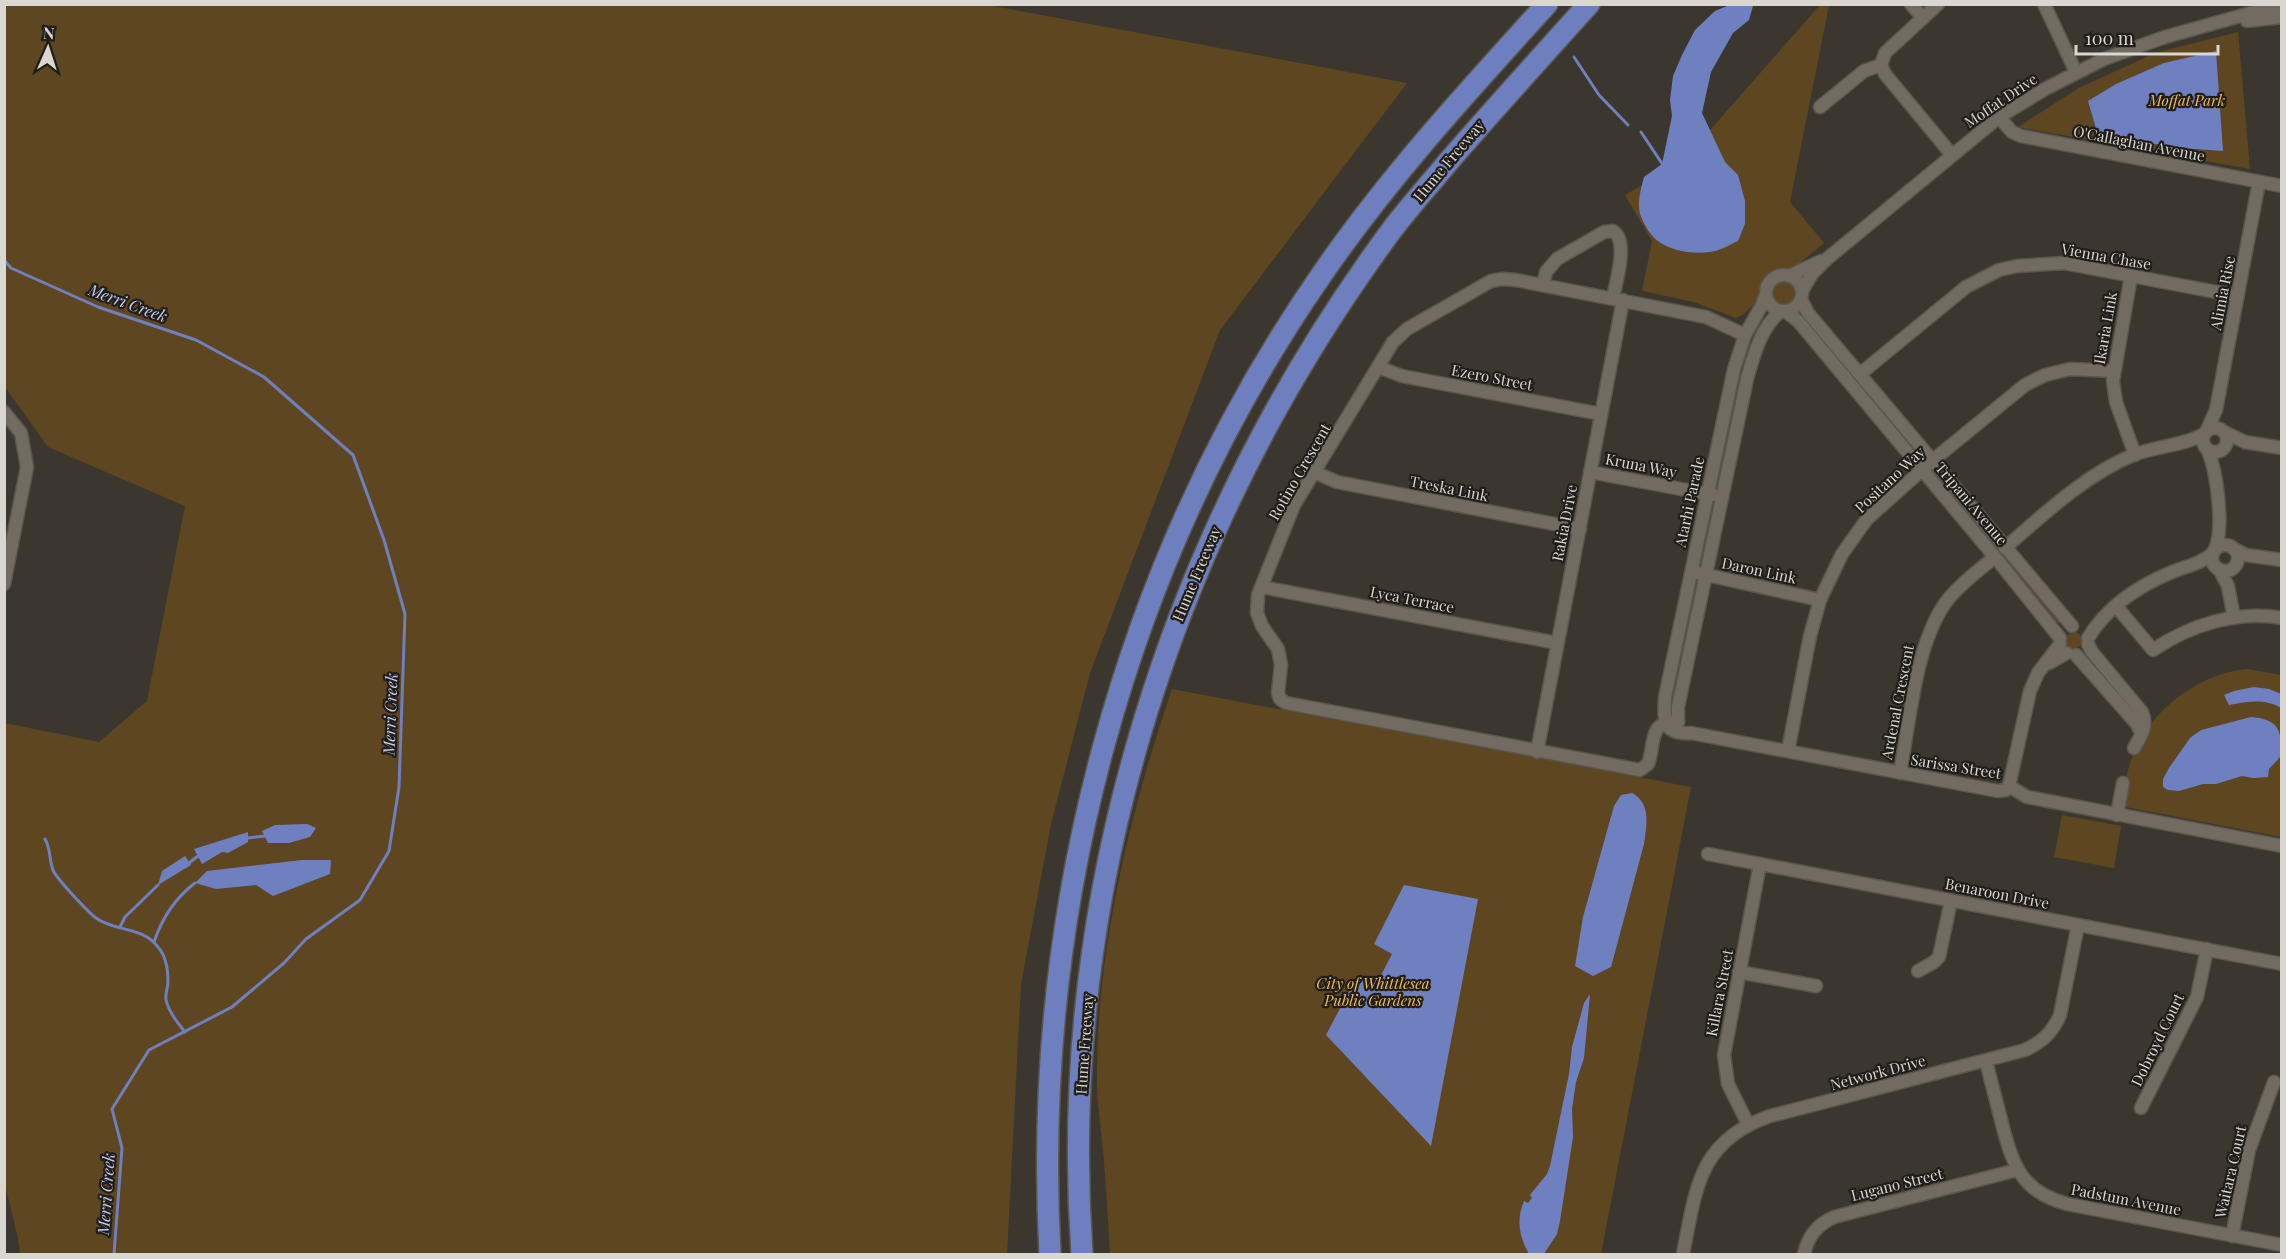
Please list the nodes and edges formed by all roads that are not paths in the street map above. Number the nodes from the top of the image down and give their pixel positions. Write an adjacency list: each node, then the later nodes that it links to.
1 (1547, 4): 96 (highway, Hume Freeway)
2 (1589, 4): 97 (highway, Hume Freeway)
3 (1911, 4): 9 (street)
4 (1938, 4): 9 (street)
5 (2044, 4): 11 (street)
6 (2282, 7): 7 (street, Moffat Drive)
7 (2242, 14): 8 (street, Moffat Drive); 11 (street, Moffat Drive)
8 (2282, 17)
9 (1923, 18): 10 (street)
10 (1881, 65): 12 (street); 14 (street)
11 (2076, 72): 13 (street, Moffat Drive)
12 (1820, 107)
13 (1999, 117): 14 (street, Moffat Drive); 15 (street, O'Callaghan Avenue)
14 (1952, 155): 17 (street, Moffat Drive)
15 (2259, 182): 16 (street, O'Callaghan Avenue); 23 (street, Alimia Rise)
16 (2282, 186)
17 (1828, 258): 18 (street, Moffat Drive); 22 (street, Moffat Drive)
18 (1789, 276): 21 (street); 22 (street)
19 (2131, 276): 23 (street, Vienna Chase); 28 (street, Ikaria Link); 29 (street, Vienna Chase)
20 (1543, 285): 24 (street, Rotino Crescent); 24 (street, Rakia Drive); 27 (street, Rotino Crescent)
21 (1766, 294): 25 (street); 26 (street, Atarhi Parade)
22 (1802, 295): 25 (street); 29 (street, Tripani Avenue)
23 (2237, 296): 30 (street, Alimia Rise)
24 (1618, 299): 26 (street, Rotino Crescent); 32 (street, Rakia Drive)
25 (1783, 311): 41 (street, Tripani Avenue); 46 (street, Atarhi Parade)
26 (1745, 335): 45 (street, Atarhi Parade)
27 (1378, 367): 32 (street, Ezero Street); 43 (street, Rotino Crescent)
28 (2114, 371): 40 (street, Ikaria Link); 41 (street, Positano Way)
29 (1860, 374): 41 (street, Tripani Avenue)
30 (2216, 410): 33 (street, Alimia Rise); 34 (street, Alimia Rise)
31 (4, 412): 59 (street)
32 (1601, 414): 44 (street, Rakia Drive)
33 (2223, 432): 34 (street); 36 (street); 39 (street)
34 (2205, 433): 35 (street); 38 (street)
35 (2185, 442): 38 (street); 40 (street)
36 (2245, 442): 37 (street); 39 (street)
37 (2282, 448)
38 (2206, 449): 39 (street); 42 (street)
39 (2223, 449): 42 (street)
40 (2135, 455): 49 (street)
41 (1927, 465): 49 (street, Tripani Avenue); 52 (street, Tripani Avenue); 61 (street, Positano Way)
42 (2214, 470): 47 (street)
43 (1314, 472): 48 (street, Treska Link); 60 (street, Rotino Crescent)
44 (1590, 472): 45 (street, Kruna Way); 48 (street, Rakia Drive)
45 (1707, 494): 46 (street, Kruna Way); 57 (street, Atarhi Parade)
46 (1722, 497): 58 (street, Atarhi Parade)
47 (2220, 526): 50 (street); 51 (street)
48 (1580, 529): 68 (street, Rakia Drive)
49 (2005, 548): 66 (street, Tripani Avenue)
50 (2233, 548): 51 (street); 53 (street); 56 (street)
51 (2214, 552): 55 (street); 56 (street)
52 (1995, 557): 69 (street, Tripani Avenue); 75 (street, Ardenal Crescent)
53 (2256, 557): 54 (street); 56 (street)
54 (2282, 560)
55 (2195, 564): 56 (street); 62 (street)
56 (2226, 568): 64 (street)
57 (1691, 572): 58 (street, Daron Link); 70 (street, Atarhi Parade)
58 (1706, 575): 61 (street, Daron Link); 70 (street, Atarhi Parade)
59 (4, 584)
60 (1262, 586): 68 (street, Lyca Terrace); 73 (street, Rotino Crescent)
61 (1820, 600): 74 (street, Positano Way)
62 (2115, 606): 63 (street); 64 (street)
63 (2104, 615): 66 (street); 67 (street)
64 (2234, 618): 65 (street)
65 (2282, 618)
66 (2075, 627): 67 (street); 69 (street)
67 (2088, 641): 69 (street); 71 (street)
68 (1557, 643): 73 (street, Rakia Drive)
69 (2065, 647): 71 (street, Tripani Avenue); 77 (street)
70 (1670, 724): 73 (street, Rotino Crescent); 74 (street, Sarissa Street)
71 (2141, 733): 72 (street)
72 (2134, 748)
73 (1537, 752)
74 (1788, 752): 75 (street, Sarissa Street)
75 (1900, 773): 77 (street, Sarissa Street)
76 (2123, 783): 78 (street)
77 (2009, 786): 78 (street, Sarissa Street)
78 (2117, 815): 79 (street, Sarissa Street)
79 (2282, 846)
80 (1708, 854): 81 (street, Benaroon Drive)
81 (1760, 864): 82 (street, Benaroon Drive); 87 (street, Killara Street)
82 (1951, 901): 83 (street, Benaroon Drive); 86 (street)
83 (2078, 925): 84 (street, Benaroon Drive); 89 (street, Network Drive)
84 (2207, 949): 85 (street, Benaroon Drive); 91 (street, Dobroyd Court)
85 (2282, 964)
86 (1918, 971)
87 (1739, 972): 88 (street); 92 (street, Killara Street)
88 (1816, 986)
89 (1986, 1060): 92 (street, Network Drive); 93 (street, Padstum Avenue)
90 (2274, 1082): 94 (street, Waitara Court)
91 (2141, 1108)
92 (1748, 1124): 98 (street, Network Drive)
93 (2017, 1170): 94 (street, Padstum Avenue); 99 (street, Lugano Street)
94 (2232, 1236): 95 (street, Padstum Avenue)
95 (2282, 1245)
96 (1050, 1254)
97 (1082, 1254)
98 (1683, 1254)
99 (1804, 1254)

